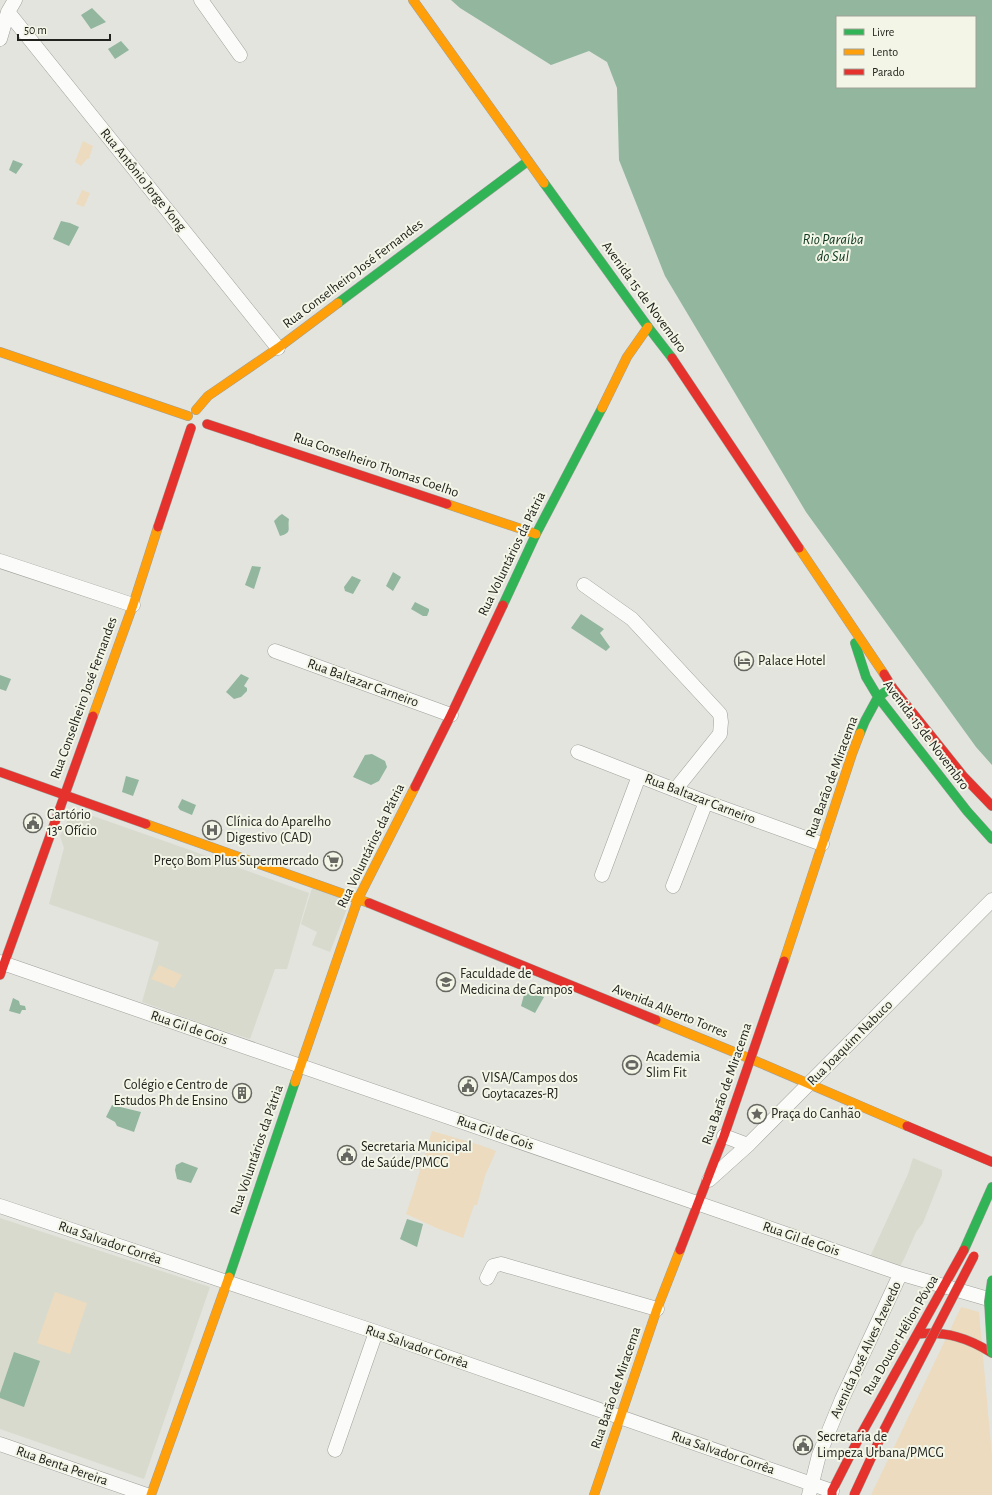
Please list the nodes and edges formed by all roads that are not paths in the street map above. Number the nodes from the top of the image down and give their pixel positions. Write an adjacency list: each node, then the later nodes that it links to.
1 (201, 0): 5 (street)
2 (413, 0): 6 (main road, Avenida 15 de Novembro)
3 (12, 6): 4 (street); 8 (street, Rua Antônio Jorge Yong)
4 (0, 39)
5 (240, 55)
6 (528, 161): 7 (main road, Avenida 15 de Novembro); 8 (main road, Rua Conselheiro José Fernandes)
7 (648, 327): 14 (main road, Rua Voluntários da Pátria); 18 (main road, Avenida 15 de Novembro)
8 (278, 348): 10 (main road, Rua Conselheiro José Fernandes)
9 (0, 352): 11 (main road)
10 (196, 410): 11 (main road); 12 (main road)
11 (188, 416): 13 (main road)
12 (207, 418): 13 (main road); 14 (main road, Rua Conselheiro Thomas Coelho)
13 (191, 428): 17 (main road, Rua Conselheiro José Fernandes)
14 (536, 534): 22 (main road, Rua Voluntários da Pátria)
15 (0, 561): 17 (street)
16 (584, 585): 26 (street)
17 (133, 605): 27 (main road, Rua Conselheiro José Fernandes)
18 (846, 616): 20 (main road, Avenida 15 de Novembro); 21 (main road, Avenida 15 de Novembro)
19 (275, 651): 22 (street, Rua Baltazar Carneiro)
20 (892, 687): 21 (main road, Rua Barão de Miracema); 29 (main road, Avenida 15 de Novembro)
21 (878, 697): 30 (main road, Avenida 15 de Novembro); 31 (main road, Rua Barão de Miracema)
22 (451, 715): 34 (main road, Rua Voluntários da Pátria)
23 (578, 752): 25 (street, Rua Baltazar Carneiro)
24 (0, 772): 27 (main road, Avenida Alberto Torres)
25 (640, 776): 26 (street, Rua Baltazar Carneiro); 32 (street)
26 (675, 790): 28 (street, Rua Baltazar Carneiro)
27 (65, 794): 34 (main road, Avenida Alberto Torres); 36 (main road, Rua Conselheiro José Fernandes)
28 (706, 802): 31 (street, Rua Baltazar Carneiro); 33 (street)
29 (992, 806)
30 (992, 840)
31 (822, 844): 37 (main road, Rua Barão de Miracema)
32 (602, 875)
33 (672, 886)
34 (358, 899): 37 (main road, Avenida Alberto Torres); 38 (main road, Rua Voluntários da Pátria)
35 (992, 900): 39 (street, Rua Joaquim Nabuco)
36 (1, 967): 38 (street, Rua Gil de Gois)
37 (751, 1059): 39 (main road, Avenida Alberto Torres); 40 (main road, Rua Barão de Miracema)
38 (300, 1066): 45 (street, Rua Gil de Gois); 51 (main road, Rua Voluntários da Pátria)
39 (809, 1085): 41 (street, Rua Joaquim Nabuco); 42 (main road, Avenida Alberto Torres)
40 (724, 1136): 41 (street); 43 (main road, Rua Barão de Miracema)
41 (748, 1145): 43 (street, Rua Joaquim Nabuco)
42 (992, 1162)
43 (706, 1183): 45 (main road, Rua Barão de Miracema)
44 (992, 1187): 52 (main road, Rua Doutor Hélion Póvoa)
45 (698, 1203): 48 (street, Rua Gil de Gois); 54 (main road, Rua Barão de Miracema)
46 (0, 1206): 51 (street, Rua Salvador Corrêa)
47 (977, 1250): 66 (main road, bridge)
48 (902, 1274): 52 (street, Rua Gil de Gois); 61 (street, Avenida José Alves Azevedo)
49 (487, 1278): 54 (street)
50 (992, 1280): 57 (main road, bridge)
51 (227, 1282): 55 (street, Rua Salvador Corrêa); 64 (main road, Rua Voluntários da Pátria)
52 (944, 1287): 53 (street, Rua Gil de Gois); 56 (main road, Rua Doutor Hélion Póvoa)
53 (992, 1300)
54 (657, 1309): 58 (main road, Rua Barão de Miracema)
55 (376, 1332): 58 (street, Rua Salvador Corrêa); 60 (street)
56 (916, 1334): 57 (main road); 62 (main road, Rua Doutor Hélion Póvoa)
57 (992, 1353)
58 (622, 1418): 61 (street, Rua Salvador Corrêa); 65 (main road, Rua Barão de Miracema)
59 (0, 1444): 63 (street, Rua Benta Pereira)
60 (335, 1450)
61 (810, 1489): 62 (street, Rua Salvador Corrêa)
62 (832, 1493)
63 (147, 1495)
64 (151, 1495)
65 (594, 1495)
66 (854, 1495)

